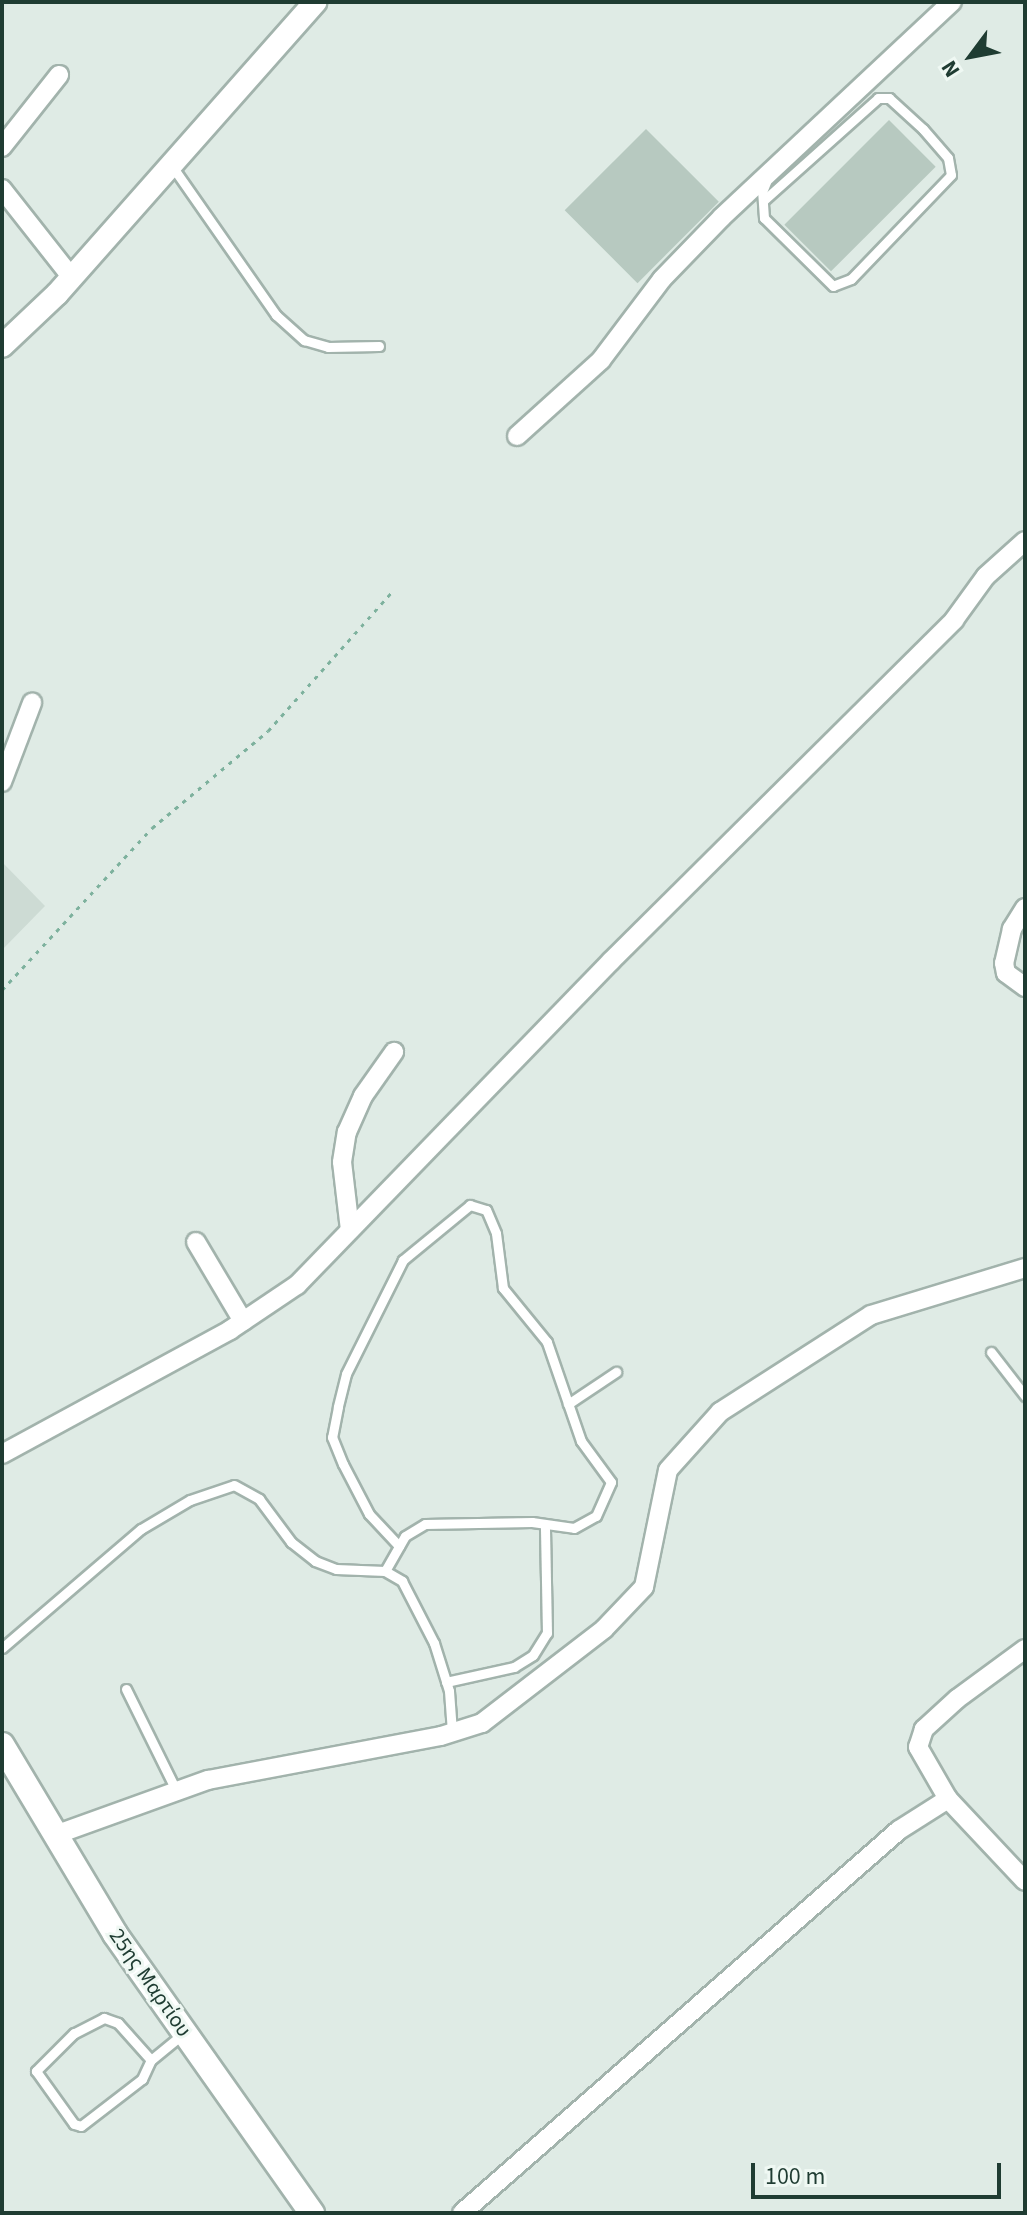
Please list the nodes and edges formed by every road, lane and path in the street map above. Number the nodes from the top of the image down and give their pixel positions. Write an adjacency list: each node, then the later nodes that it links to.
1 (315, 2): 5 (street)
2 (952, 2): 6 (street)
3 (59, 75): 4 (street)
4 (2, 147)
5 (172, 166): 9 (street); 11 (lane)
6 (769, 171): 8 (lane); 12 (street)
7 (2, 189): 9 (street)
8 (763, 201): 8 (lane)
9 (72, 278): 10 (street)
10 (2, 346)
11 (379, 346)
12 (517, 436)
13 (1025, 541): 21 (street)
14 (392, 592): 19 (path)
15 (32, 703): 16 (street)
16 (2, 782)
17 (1025, 908): 18 (street)
18 (1025, 987)
19 (2, 990)
20 (394, 1052): 21 (street)
21 (350, 1230): 24 (street)
22 (196, 1242): 24 (street)
23 (1025, 1268): 37 (street)
24 (243, 1321): 29 (street)
25 (991, 1352): 27 (lane)
26 (616, 1372): 28 (lane)
27 (1025, 1396)
28 (568, 1404): 30 (lane); 31 (lane)
29 (2, 1454)
30 (545, 1525): 31 (lane); 35 (lane)
31 (399, 1546): 32 (lane)
32 (385, 1571): 33 (lane); 35 (lane)
33 (2, 1648)
34 (1025, 1649): 40 (street)
35 (446, 1682): 37 (lane)
36 (126, 1689): 39 (lane)
37 (452, 1733): 39 (street)
38 (2, 1745): 41 (main road, 25ης Μαρτίου)
39 (176, 1790): 41 (street)
40 (948, 1799): 42 (street); 46 (street)
41 (55, 1835): 43 (main road, 25ης Μαρτίου)
42 (1025, 1881)
43 (184, 2033): 44 (lane); 45 (main road, 25ης Μαρτίου)
44 (151, 2060): 44 (lane)
45 (312, 2213)
46 (462, 2213)

